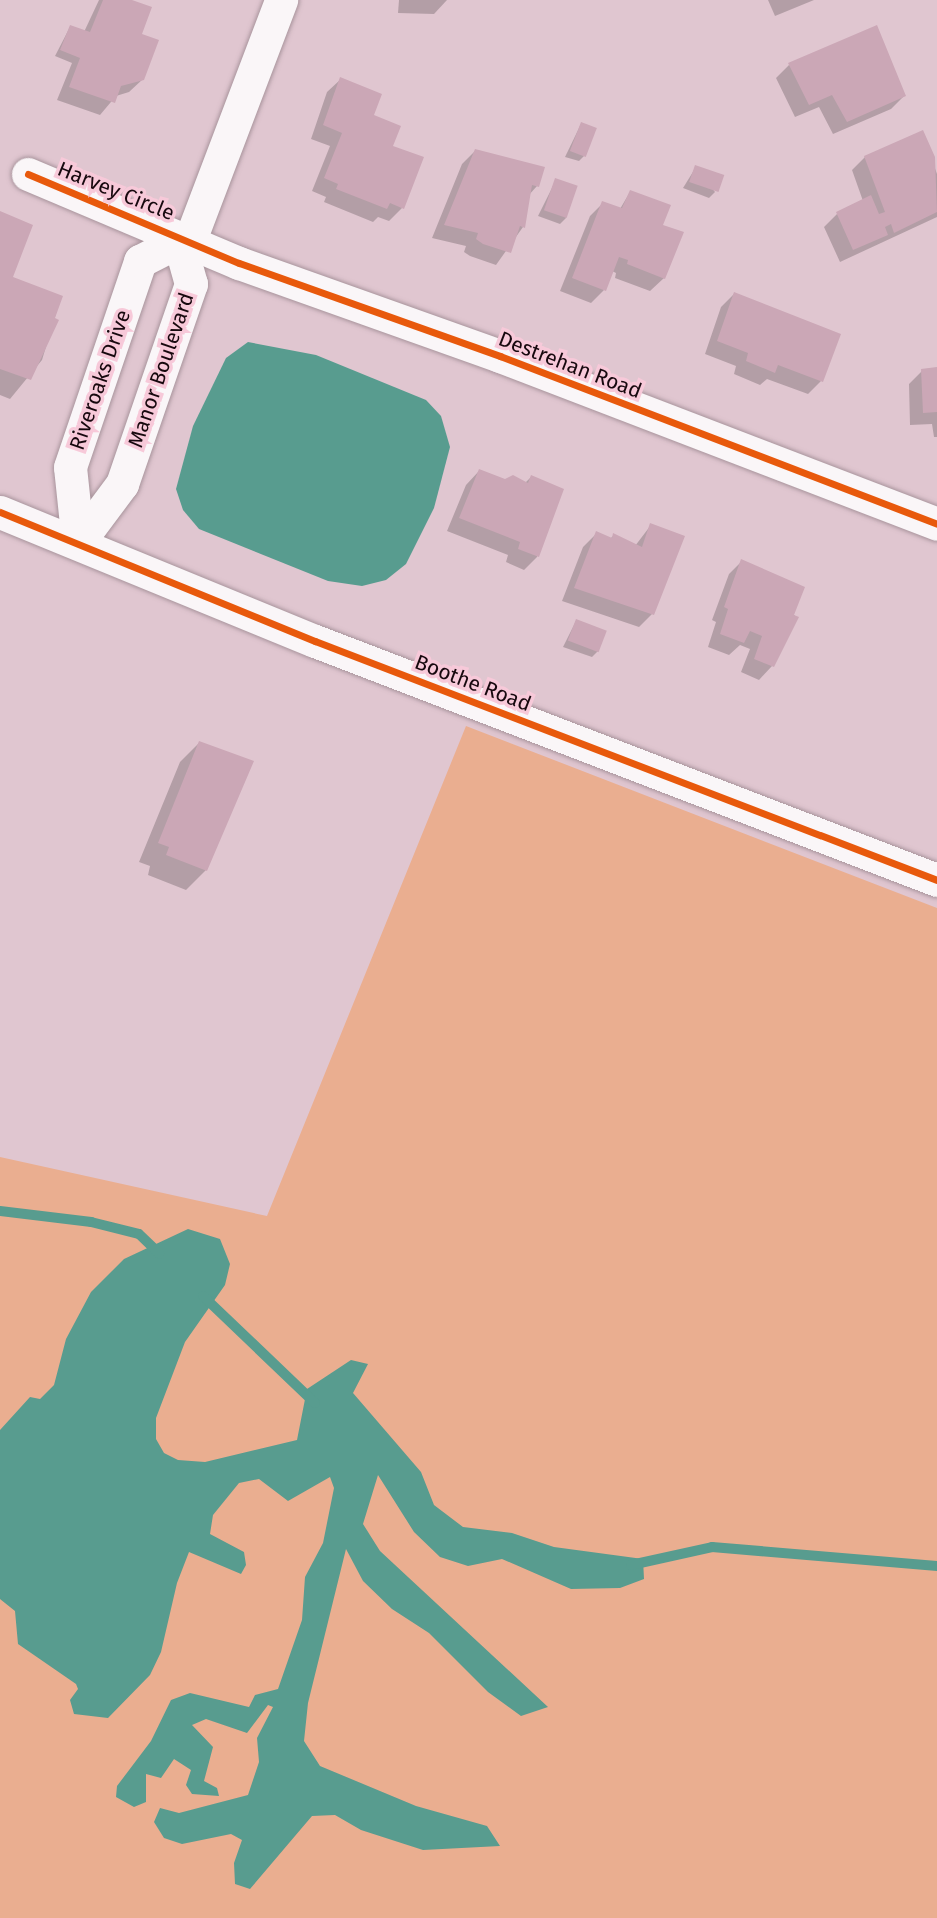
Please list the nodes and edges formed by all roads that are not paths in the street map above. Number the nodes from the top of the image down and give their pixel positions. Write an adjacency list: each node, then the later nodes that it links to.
1 (281, 0): 3 (street)
2 (28, 174): 3 (street, Harvey Circle)
3 (185, 241): 5 (street, Destrehan Road); 6 (street, Manor Boulevard); 6 (street, Riveroaks Drive)
4 (2, 519): 6 (street, Boothe Road)
5 (937, 524)
6 (78, 543): 7 (street, Boothe Road)
7 (937, 880)

